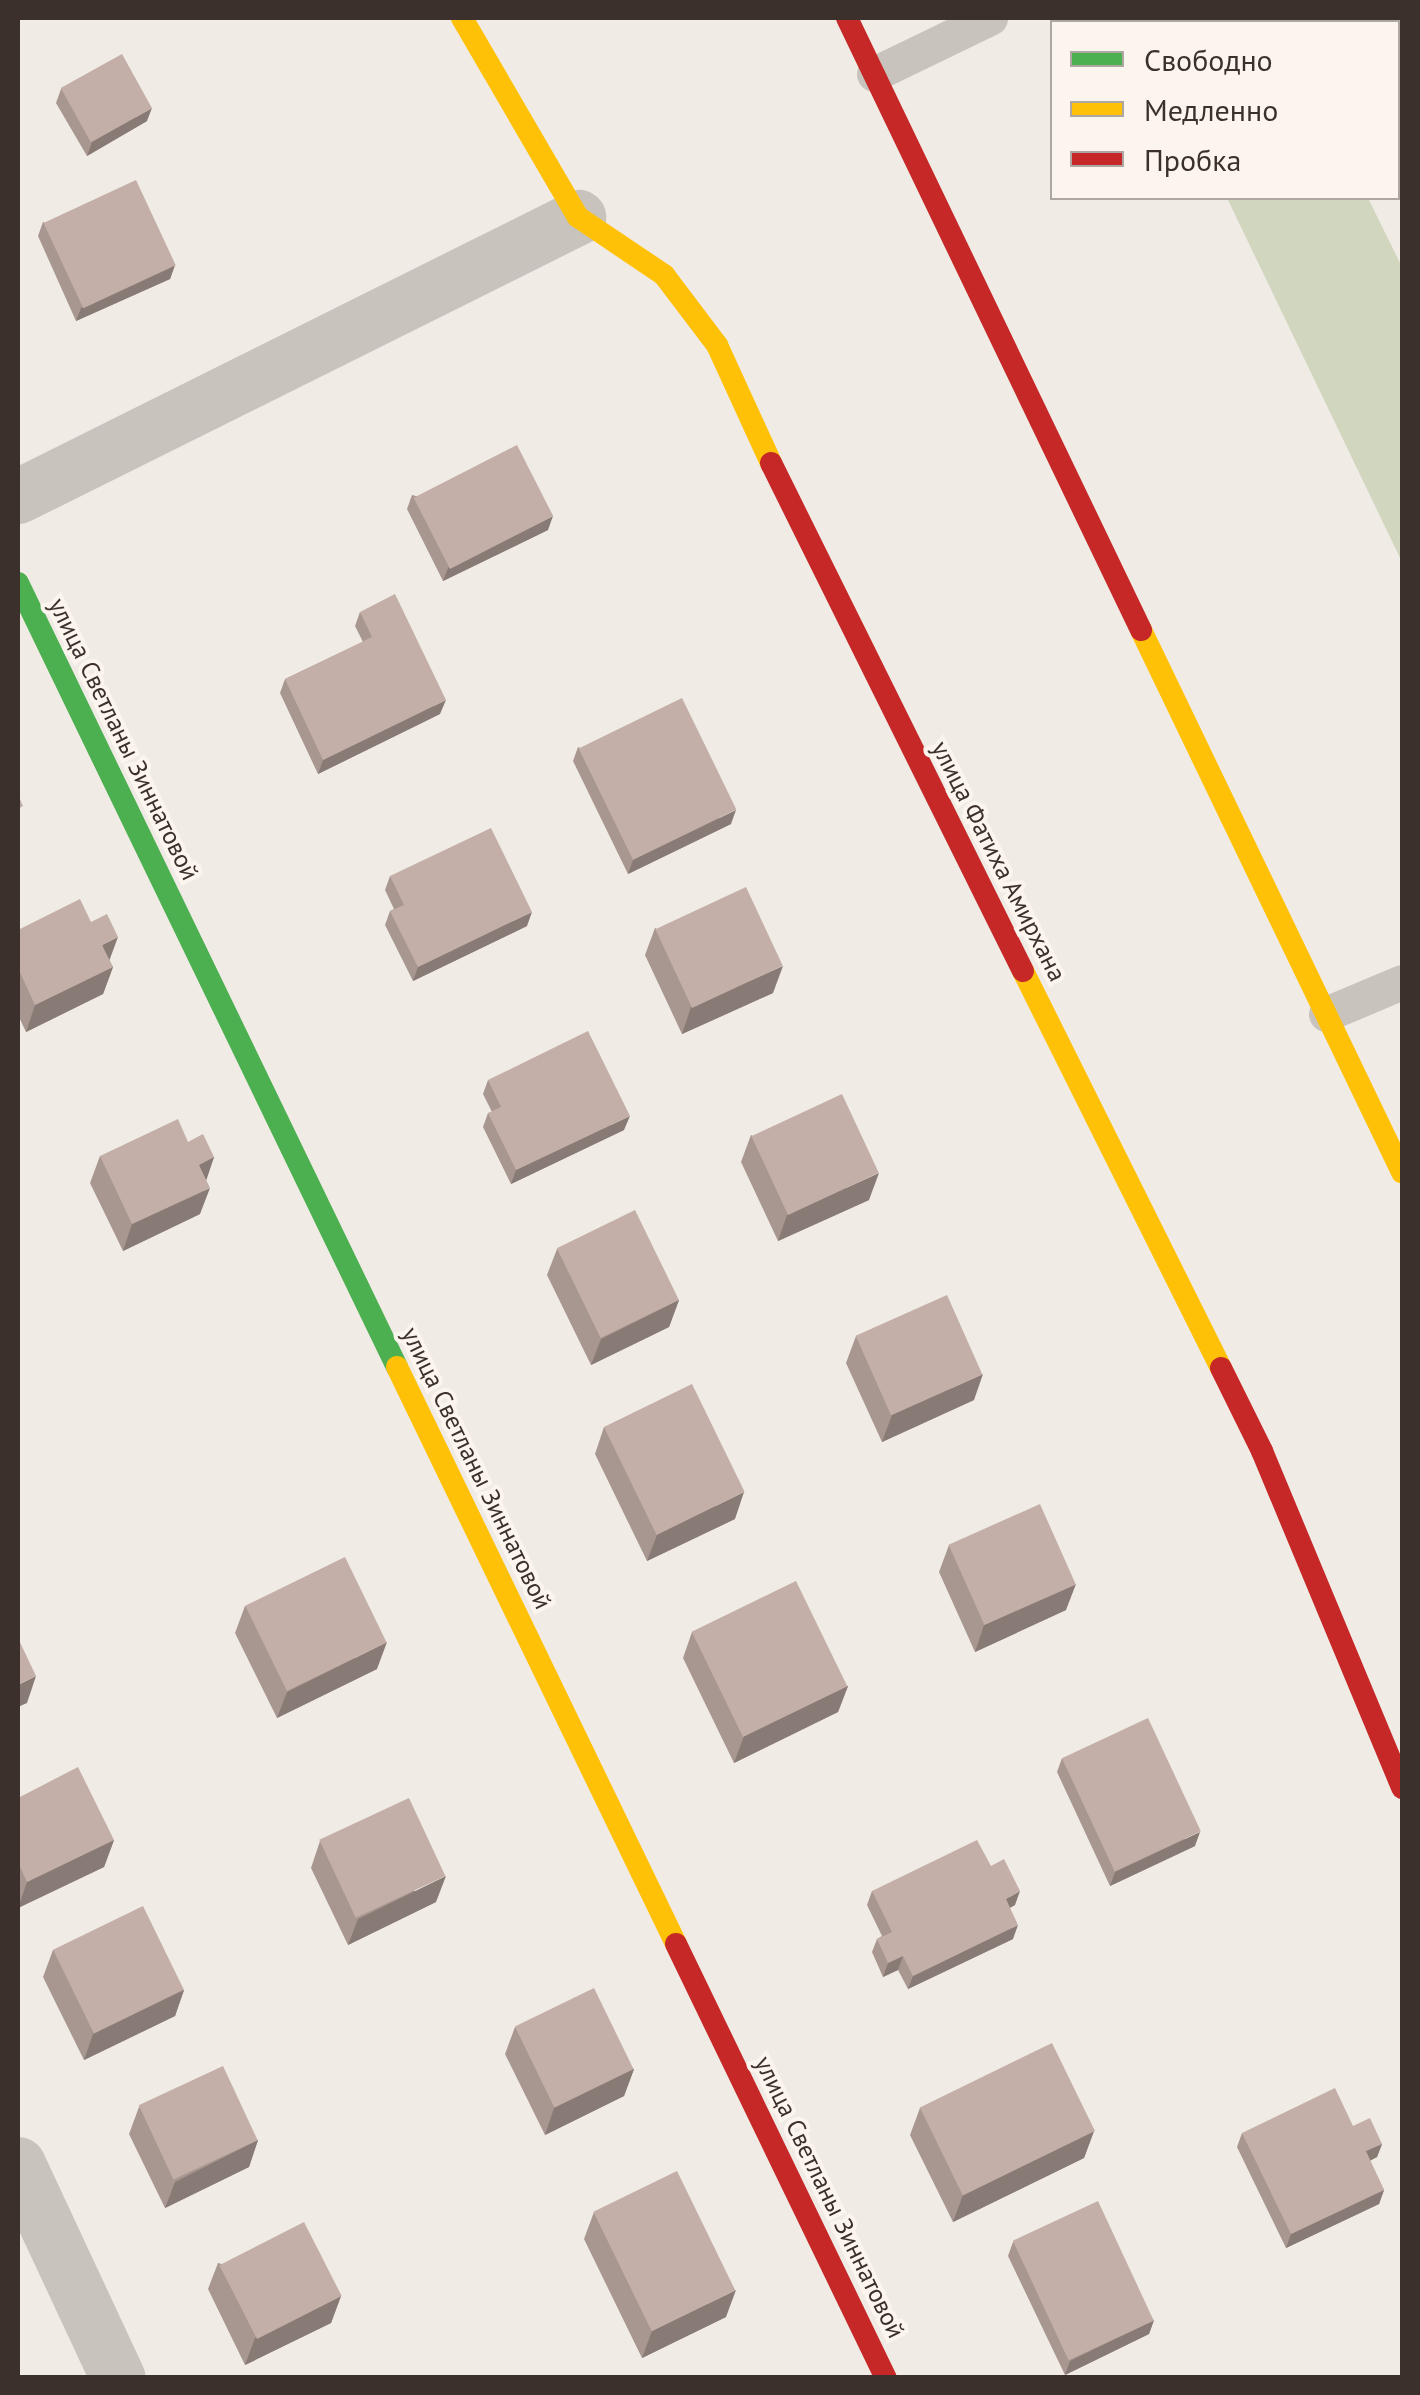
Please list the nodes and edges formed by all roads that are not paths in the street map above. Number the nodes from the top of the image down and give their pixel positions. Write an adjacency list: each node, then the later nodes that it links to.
1 (462, 18): 5 (street, улица Фатиха Амирхана)
2 (848, 18): 4 (street)
3 (990, 18): 4 (lane)
4 (874, 74): 9 (street)
5 (578, 218): 6 (street); 11 (street, улица Фатиха Амирхана)
6 (18, 496)
7 (18, 583): 14 (street, улица Светланы Зиннатовой)
8 (1402, 982): 9 (lane)
9 (1326, 1014): 10 (street)
10 (1402, 1172)
11 (1402, 1788)
12 (18, 2164): 13 (street)
13 (118, 2378)
14 (886, 2378)

